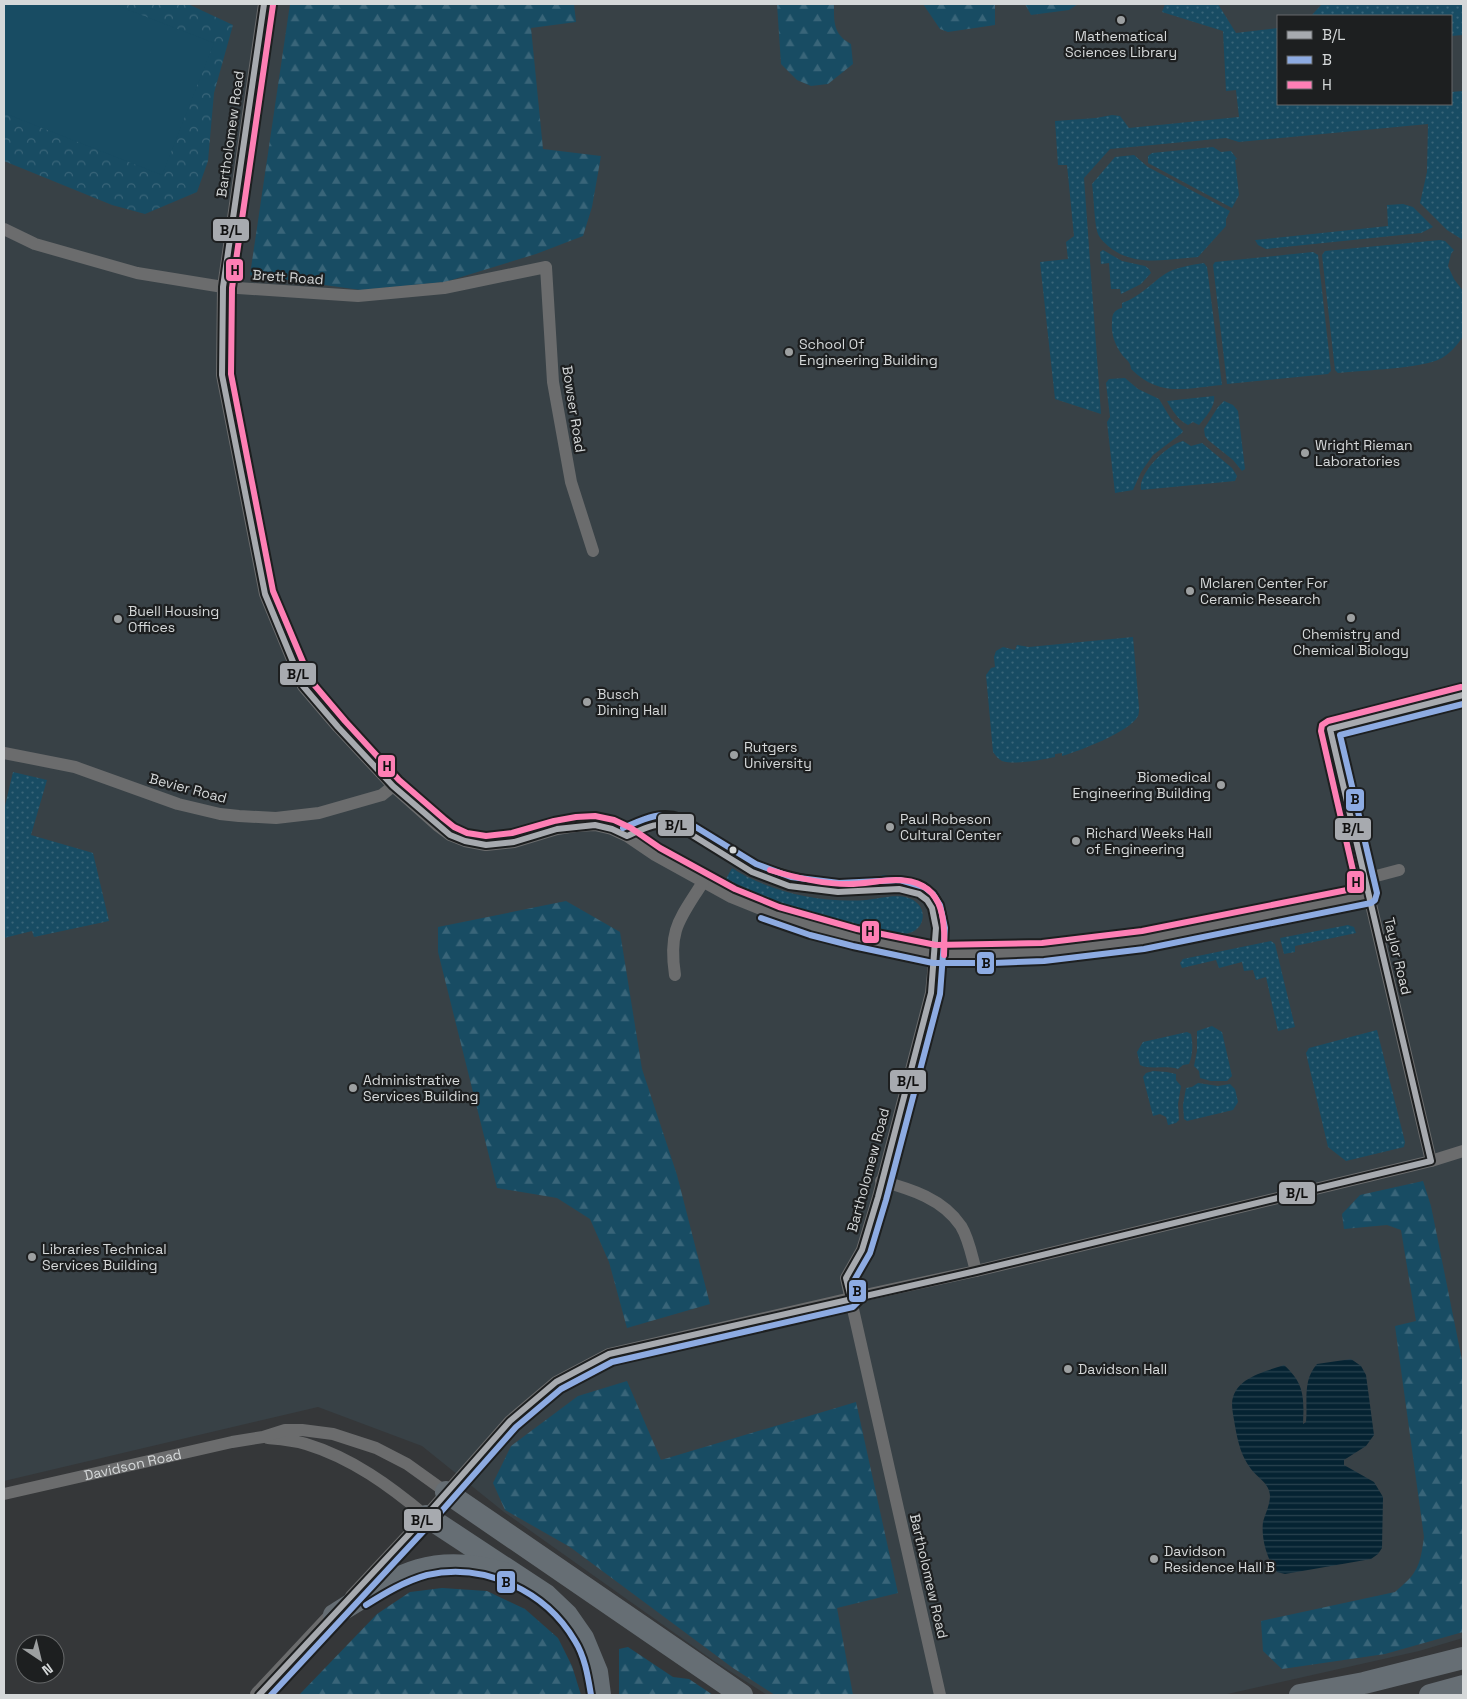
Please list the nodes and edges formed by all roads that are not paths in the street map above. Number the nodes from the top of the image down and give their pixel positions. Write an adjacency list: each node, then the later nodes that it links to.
1 (264, 4): 4 (street, Bartholomew Road)
2 (4, 230): 4 (street, Brett Road)
3 (546, 267): 4 (street, Brett Road); 5 (street, Bowser Road)
4 (223, 287): 8 (street, Bartholomew Road)
5 (593, 551)
6 (1463, 695): 10 (street, Taylor Road)
7 (4, 752): 8 (street, Bevier Road)
8 (393, 786): 11 (street, Bartholomew Road)
9 (1399, 870): 10 (street)
10 (1365, 879): 12 (street, Taylor Road)
11 (703, 882): 13 (street, Bartholomew Road); 14 (street)
12 (1368, 895): 13 (street); 16 (street, Taylor Road)
13 (935, 954): 17 (street, Bartholomew Road)
14 (675, 975)
15 (1463, 1151): 16 (street)
16 (1431, 1161): 18 (street)
17 (882, 1181): 18 (street); 19 (street, Bartholomew Road)
18 (976, 1271): 19 (street)
19 (851, 1298): 21 (street); 31 (street, Bartholomew Road)
20 (263, 1437): 21 (street, Davidson Road); 22 (street, Davidson Road); 23 (street, Davidson Road)
21 (446, 1492): 23 (street); 30 (highway)
22 (4, 1494)
23 (426, 1516): 24 (highway); 25 (street)
24 (520, 1578): 25 (highway); 29 (highway)
25 (334, 1615): 28 (main road)
26 (1463, 1658): 32 (highway)
27 (1463, 1686): 33 (highway)
28 (259, 1695)
29 (600, 1695)
30 (742, 1695)
31 (940, 1695)
32 (1300, 1695)
33 (1430, 1695)

